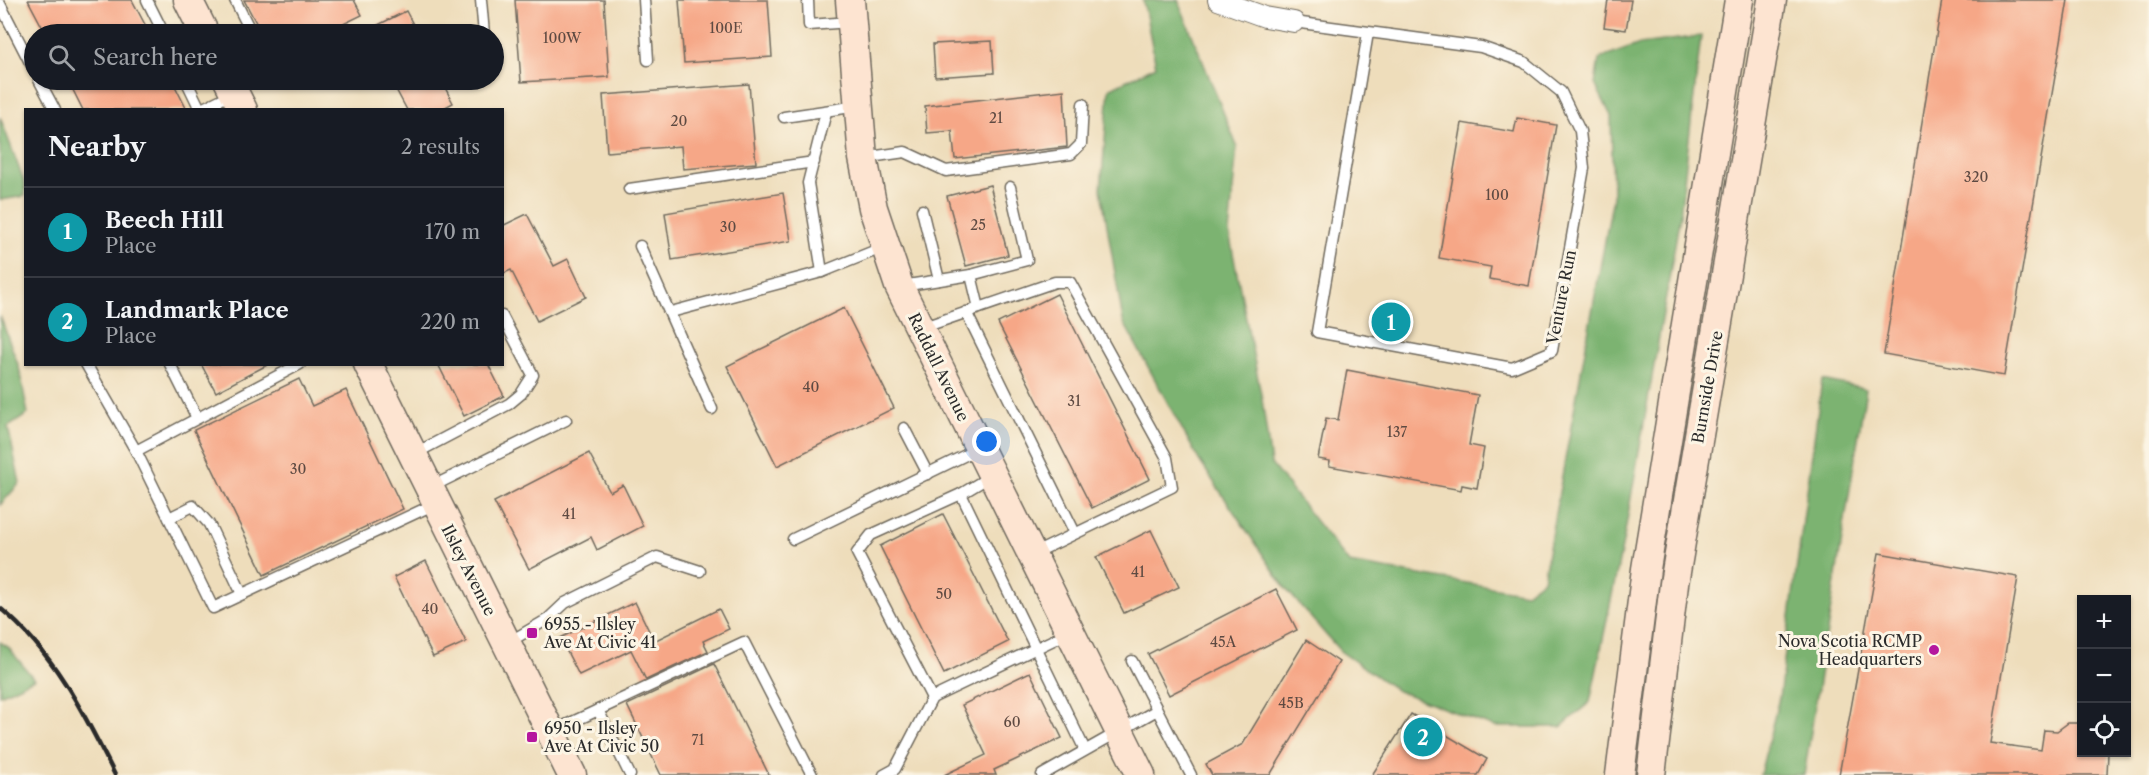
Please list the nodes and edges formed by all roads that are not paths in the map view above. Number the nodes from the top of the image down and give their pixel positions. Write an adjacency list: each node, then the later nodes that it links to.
1 (147, 0): 13 (lane)
2 (188, 0): 14 (main road)
3 (236, 0): 15 (lane)
4 (481, 0): 16 (lane)
5 (644, 0): 19 (lane)
6 (808, 0): 11 (lane)
7 (1218, 0): 12 (street, Venture Run)
8 (1739, 0): 84 (main road, Burnside Drive)
9 (1772, 0): 85 (main road, Burnside Drive)
10 (0, 4): 18 (lane)
11 (851, 11): 24 (main road, Raddall Avenue)
12 (1294, 22): 17 (lane, Venture Run)
13 (159, 24)
14 (200, 24)
15 (247, 24)
16 (483, 24)
17 (1368, 33): 17 (lane, Venture Run)
18 (24, 51)
19 (648, 60)
20 (44, 90): 25 (lane)
21 (190, 90): 26 (lane)
22 (235, 94): 27 (lane)
23 (1083, 104): 30 (lane)
24 (858, 106): 28 (lane); 30 (main road, Raddall Avenue)
25 (54, 108)
26 (199, 108)
27 (201, 108)
28 (826, 112): 29 (lane); 31 (lane)
29 (784, 117)
30 (862, 158): 36 (main road, Raddall Avenue)
31 (813, 162): 33 (lane); 37 (lane)
32 (1010, 187): 38 (lane)
33 (628, 189)
34 (922, 210): 39 (lane)
35 (640, 246): 42 (lane)
36 (885, 247): 37 (lane); 40 (main road, Raddall Avenue)
37 (822, 272): 42 (lane)
38 (971, 275): 39 (lane); 41 (lane)
39 (939, 280): 40 (lane)
40 (899, 286): 45 (main road, Raddall Avenue)
41 (979, 308): 43 (lane); 62 (lane)
42 (671, 312): 50 (lane)
43 (966, 312): 45 (lane); 62 (lane)
44 (504, 320): 56 (lane)
45 (921, 328): 54 (main road, Raddall Avenue)
46 (87, 366): 55 (lane)
47 (171, 366): 51 (lane)
48 (296, 366): 51 (lane)
49 (372, 366): 56 (main road, Ilsley Avenue)
50 (712, 409)
51 (197, 418): 55 (lane)
52 (566, 420): 60 (lane)
53 (904, 428): 57 (lane)
54 (978, 449): 57 (lane); 58 (main road, Raddall Avenue)
55 (136, 452): 61 (lane)
56 (411, 456): 60 (main road, Ilsley Avenue)
57 (928, 474): 63 (lane)
58 (991, 476): 59 (lane); 64 (main road, Raddall Avenue)
59 (961, 494): 69 (lane); 71 (lane)
60 (432, 496): 66 (lane); 68 (main road, Ilsley Avenue)
61 (169, 518): 66 (lane); 66 (lane)
62 (1075, 533): 64 (lane)
63 (793, 539)
64 (1030, 555): 67 (main road, Raddall Avenue)
65 (700, 571): 68 (lane)
66 (242, 594)
67 (1068, 633): 69 (lane); 74 (main road, Raddall Avenue)
68 (506, 644): 75 (main road, Ilsley Avenue)
69 (1036, 648): 71 (lane); 76 (lane)
70 (1132, 661): 73 (lane)
71 (932, 698): 81 (lane)
72 (598, 710): 75 (lane); 79 (lane); 80 (lane)
73 (1157, 710): 74 (lane); 83 (lane)
74 (1117, 731): 76 (lane); 77 (main road, Raddall Avenue)
75 (550, 733): 78 (main road, Ilsley Avenue)
76 (1085, 750): 82 (lane)
77 (1136, 773)
78 (572, 775)
79 (630, 775)
80 (812, 775)
81 (884, 775)
82 (1042, 775)
83 (1191, 775)
84 (1620, 775)
85 (1651, 775)

